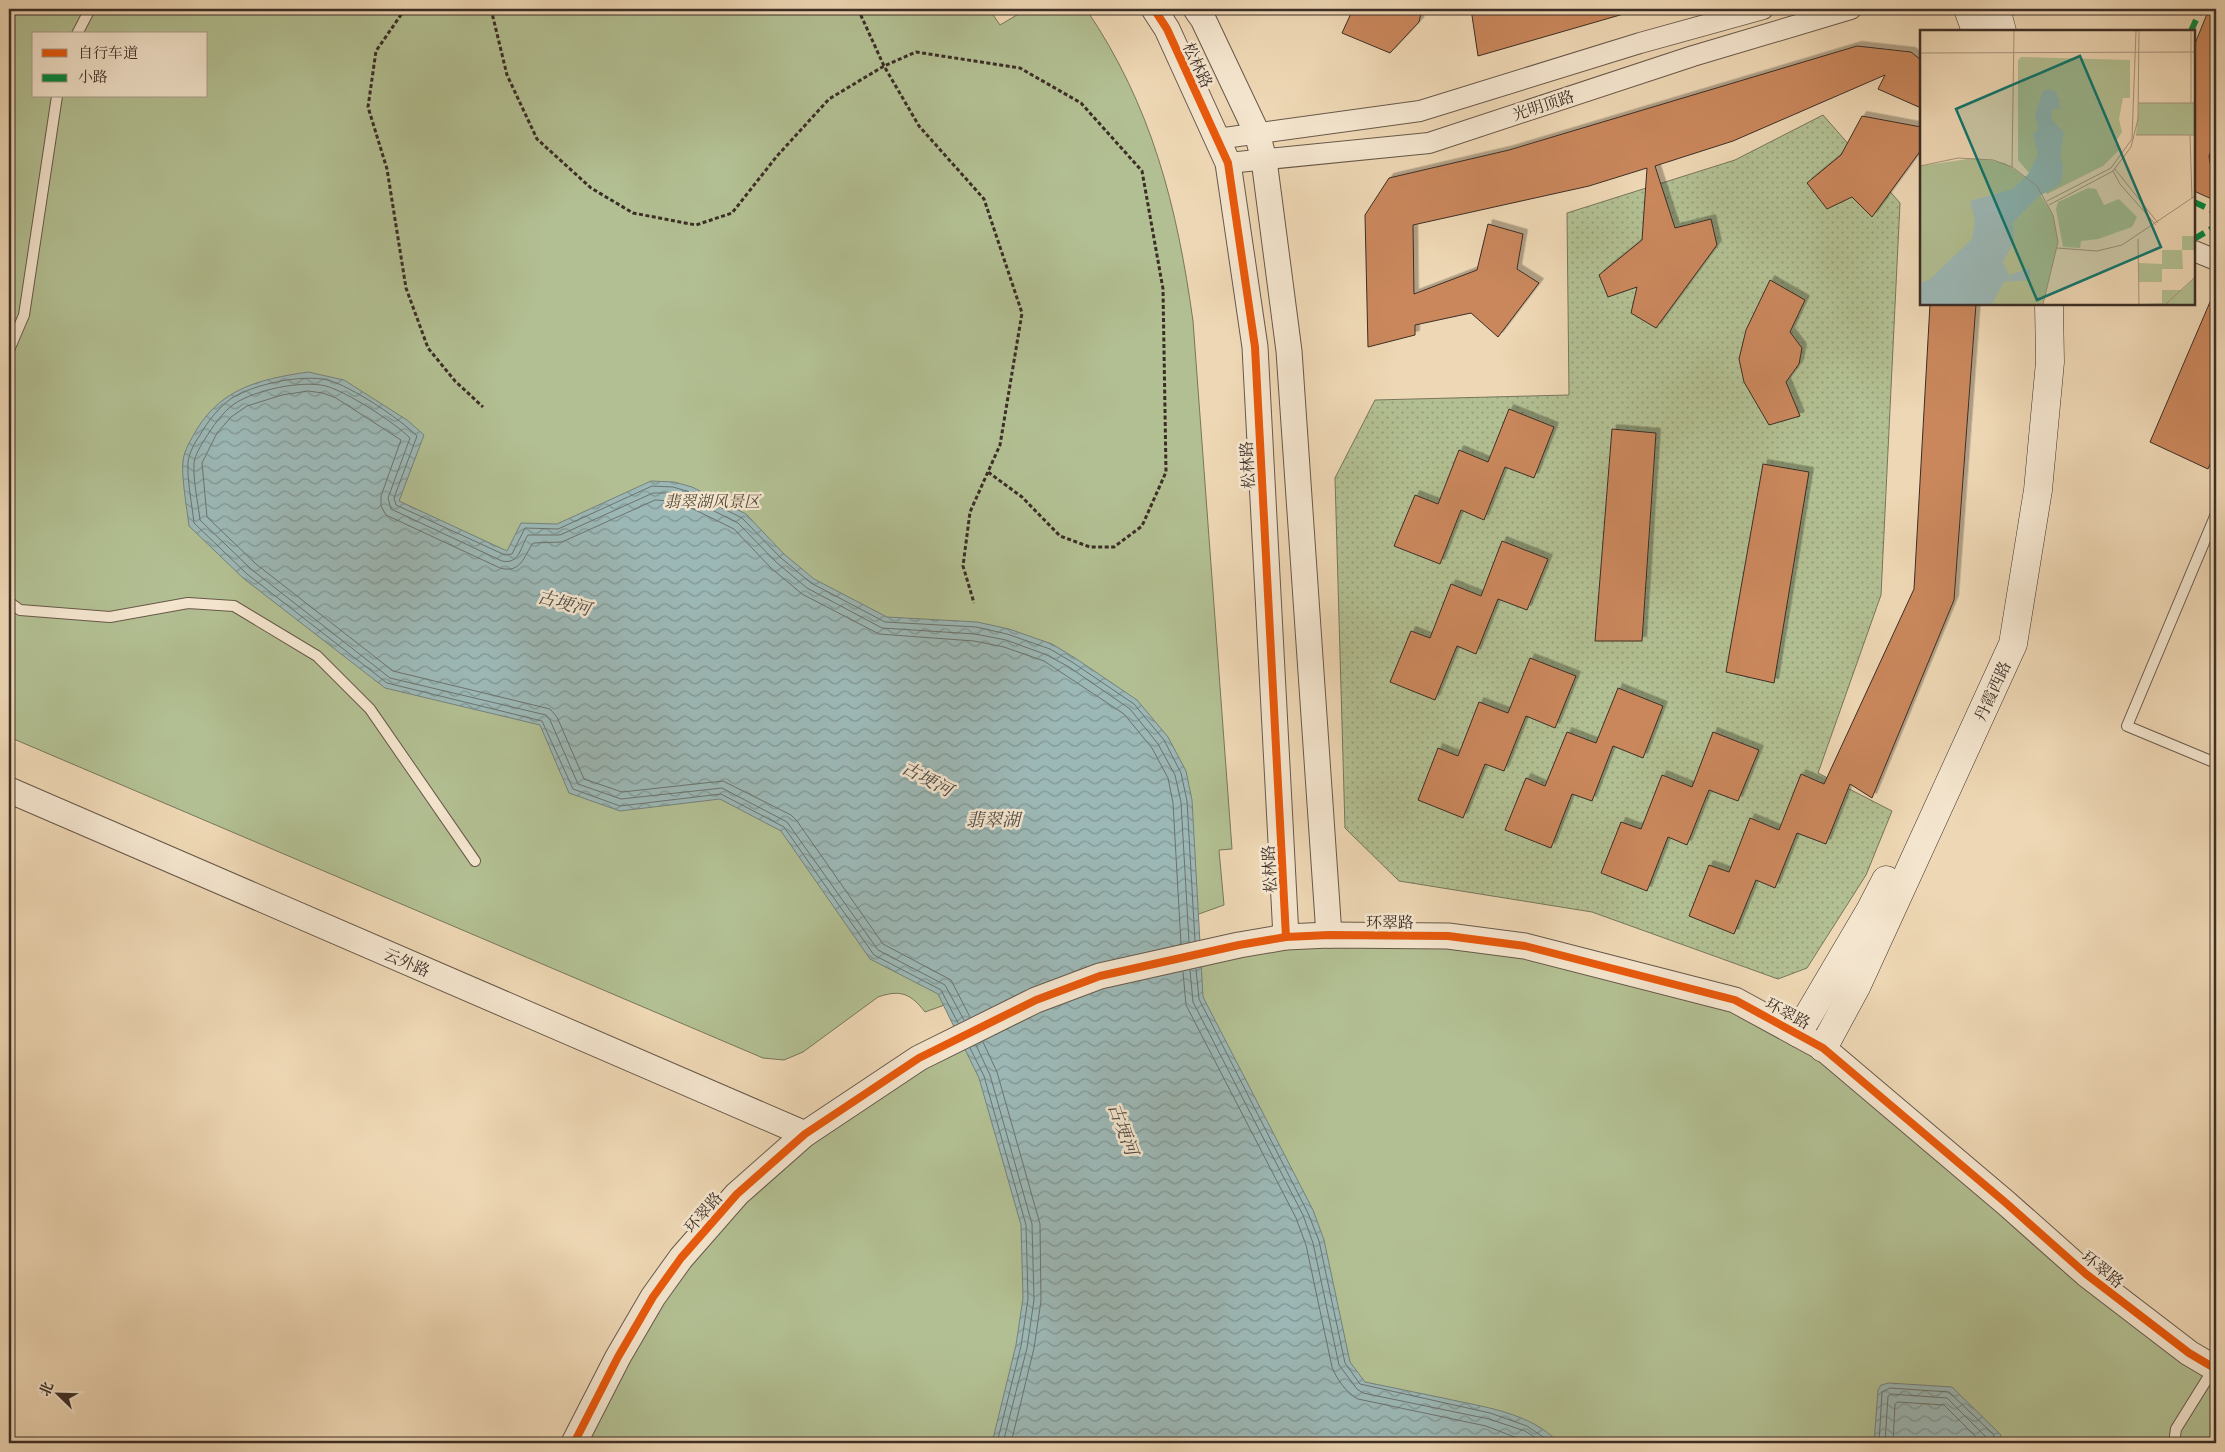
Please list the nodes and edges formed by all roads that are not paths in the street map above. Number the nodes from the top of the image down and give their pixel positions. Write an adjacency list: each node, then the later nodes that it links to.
1 (90, 9): 10 (lane)
2 (1154, 9): 13 (street, 松林路)
3 (1196, 9): 12 (street, 松林路)
4 (1763, 9): 12 (street, 光明顶路)
5 (1851, 9): 14 (street, 光明顶路)
6 (1968, 9): 8 (main road)
7 (1996, 9): 9 (main road)
8 (1976, 30)
9 (2002, 30)
10 (78, 32)
11 (57, 98): 20 (lane)
12 (1257, 133): 13 (street, 光明顶路); 14 (street, 松林路)
13 (1217, 139): 15 (street, 松林路)
14 (1264, 160): 15 (street, 光明顶路); 26 (street, 松林路)
15 (1228, 163): 27 (street, 松林路)
16 (2195, 251): 17 (street)
17 (2216, 260)
18 (2033, 305): 28 (main road, 丹霞西路)
19 (2049, 305): 29 (main road, 丹霞西路)
20 (9, 350)
21 (2216, 516): 23 (lane)
22 (9, 602): 25 (lane)
23 (2216, 763)
24 (9, 790): 30 (street, 云外路)
25 (475, 861)
26 (1329, 935): 27 (street, 环翠路); 28 (street, 环翠路)
27 (1286, 937): 30 (street, 环翠路)
28 (1798, 1033): 29 (street, 环翠路)
29 (1823, 1048): 31 (street, 环翠路)
30 (805, 1134): 32 (street, 环翠路)
31 (2215, 1369): 33 (lane)
32 (574, 1443)
33 (2174, 1443)

